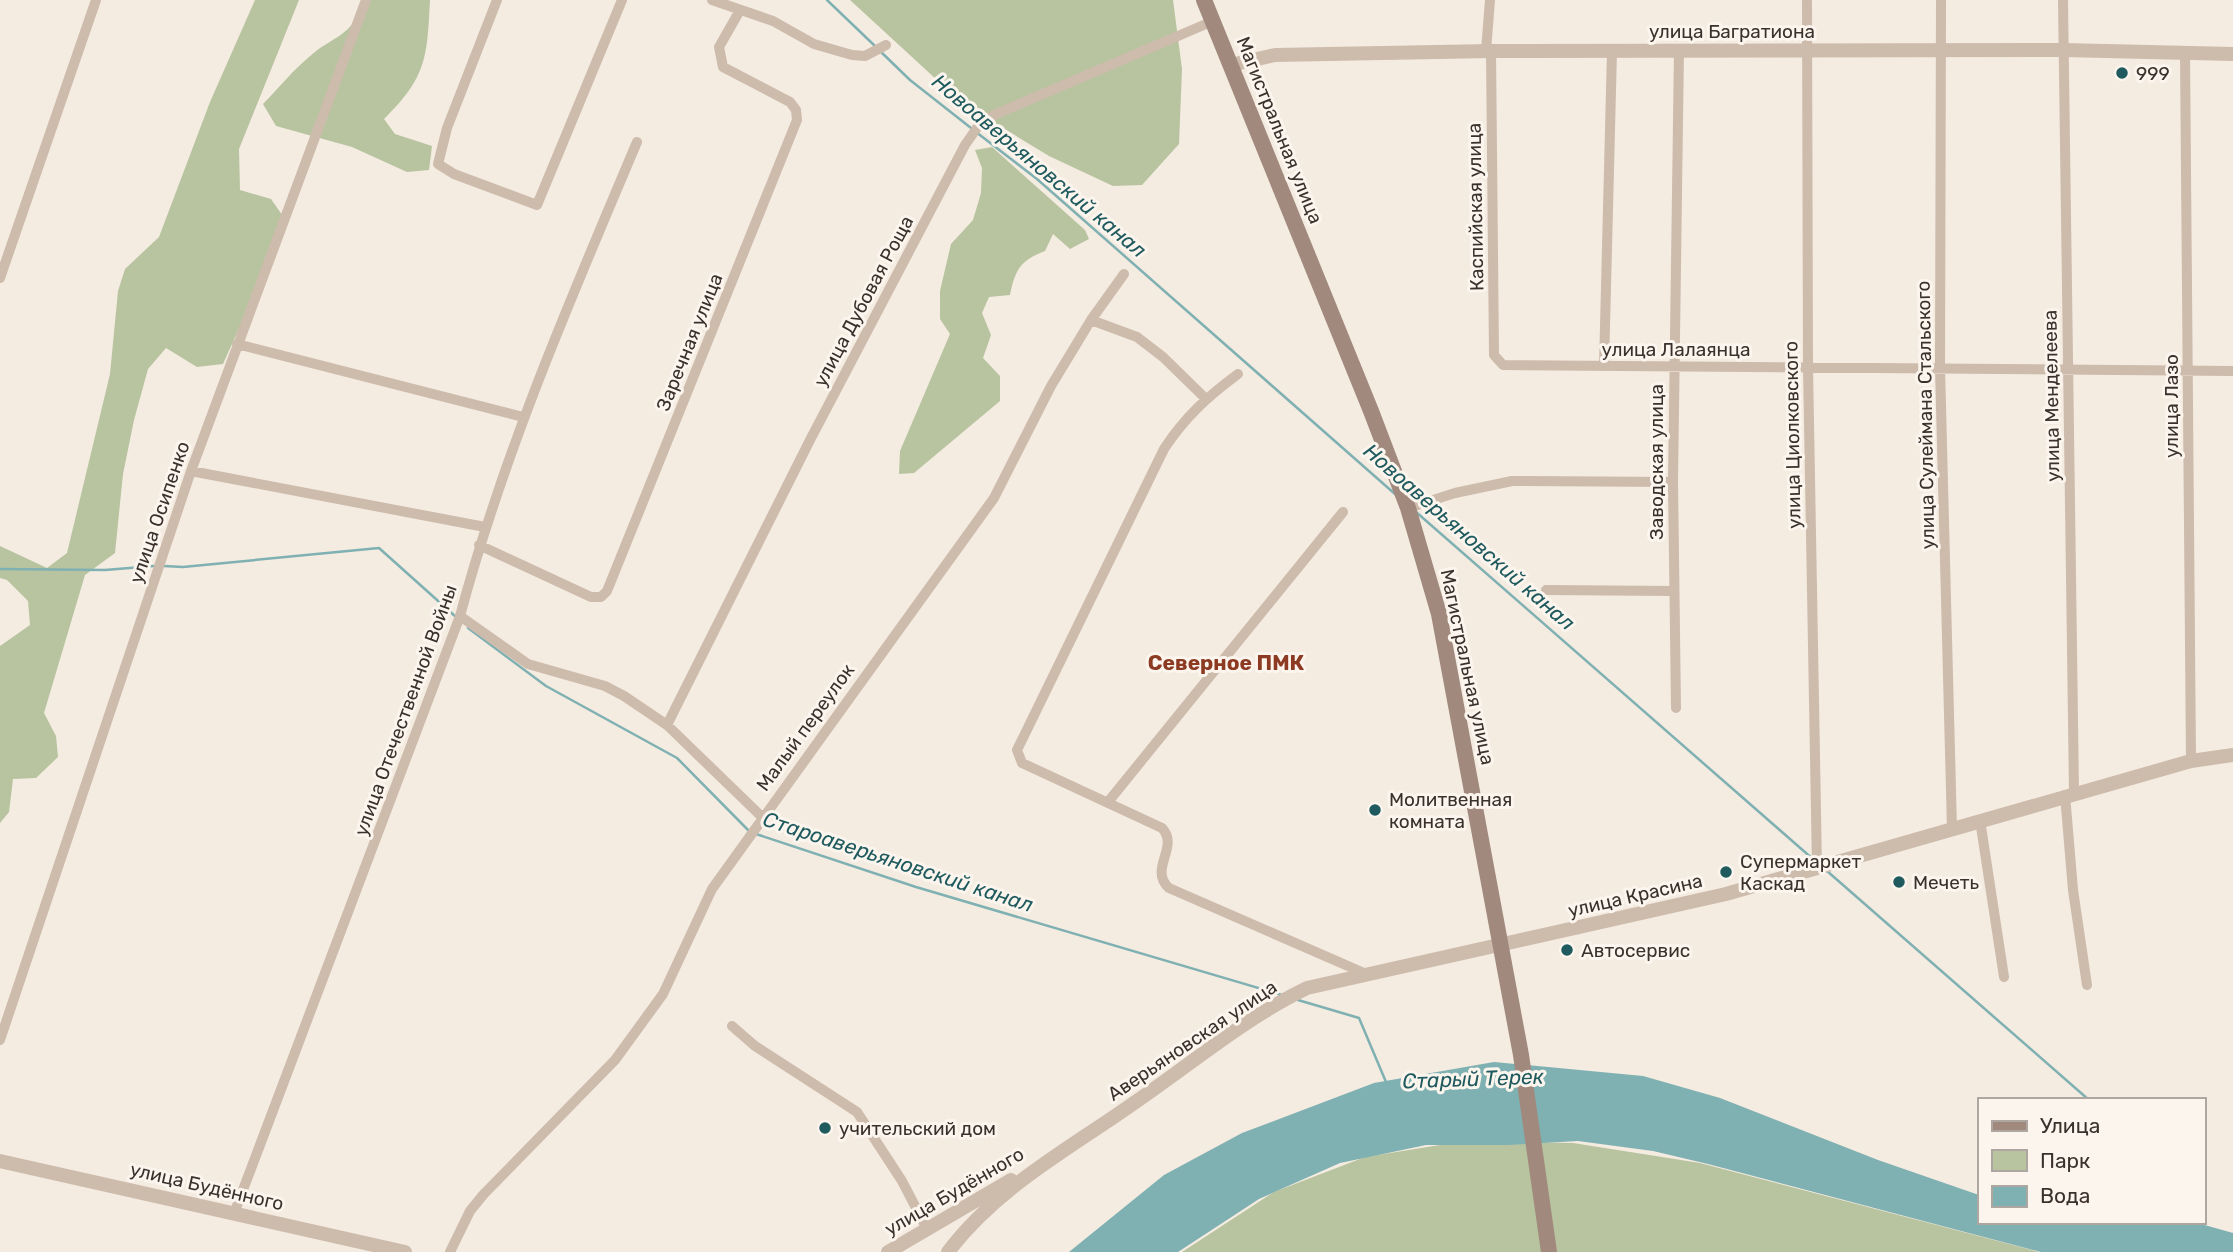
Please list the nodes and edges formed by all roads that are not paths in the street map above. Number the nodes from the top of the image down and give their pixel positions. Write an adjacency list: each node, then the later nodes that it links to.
1 (96, 0): 25 (street)
2 (366, 0): 27 (street, улица Осипенко)
3 (497, 0): 4 (street)
4 (622, 0)
5 (712, 0): 11 (street)
6 (1204, 0): 12 (main road, Магистральная улица)
7 (1490, 0): 17 (street, Каспийская улица)
8 (1807, 0): 19 (street, улица Циолковского)
9 (1941, 0): 15 (street, улица Сулеймана Стальского)
10 (2063, 0): 16 (street, улица Менделеева)
11 (739, 12): 13 (street); 44 (street, Заречная улица)
12 (1213, 21): 22 (main road, Магистральная улица); 49 (street, улица Дубовая Роща)
13 (886, 45)
14 (1679, 49): 18 (street, улица Багратиона); 19 (street, улица Багратиона); 30 (street, Заводская улица)
15 (1941, 50): 16 (street, улица Багратиона); 19 (street, улица Багратиона); 32 (street, улица Сулеймана Стальского)
16 (2063, 50): 20 (street, улица Багратиона); 33 (street, улица Менделеева)
17 (1489, 51): 18 (street, улица Багратиона); 22 (street, улица Багратиона); 28 (street, Каспийская улица)
18 (1612, 51): 29 (street)
19 (1808, 51): 31 (street, улица Циолковского)
20 (2185, 52): 21 (street, улица Багратиона); 34 (street, улица Лазо)
21 (2233, 54)
22 (1231, 65): 41 (main road, Магистральная улица)
23 (636, 142): 38 (street, улица Отечественной Войны)
24 (1124, 274): 26 (street, Малый переулок)
25 (0, 278)
26 (1091, 320): 37 (street); 54 (street, Малый переулок)
27 (237, 344): 38 (street); 39 (street, улица Осипенко)
28 (1497, 362): 29 (street, улица Лалаянца)
29 (1604, 366): 30 (street, улица Лалаянца)
30 (1674, 366): 31 (street, улица Лалаянца); 40 (street, Заводская улица)
31 (1808, 367): 32 (street, улица Лалаянца); 57 (street, улица Циолковского)
32 (1941, 369): 33 (street, улица Лалаянца); 56 (street, улица Сулеймана Стальского)
33 (2068, 369): 34 (street, улица Лалаянца); 52 (street, улица Менделеева)
34 (2188, 370): 35 (street, улица Лалаянца); 51 (street, улица Лазо)
35 (2233, 371)
36 (1238, 374): 37 (street)
37 (1205, 398): 53 (street)
38 (523, 417): 43 (street, улица Отечественной Войны)
39 (191, 471): 43 (street); 63 (street, улица Осипенко)
40 (1673, 482): 41 (street); 46 (street, Заводская улица)
41 (1408, 508): 58 (main road, Магистральная улица)
42 (1343, 512): 53 (street)
43 (485, 527): 44 (street, улица Отечественной Войны)
44 (479, 545): 47 (street, улица Отечественной Войны)
45 (1546, 590): 46 (street)
46 (1674, 591): 48 (street, Заводская улица)
47 (460, 616): 49 (street); 66 (street, улица Отечественной Войны)
48 (1676, 708)
49 (667, 725): 54 (street)
50 (2233, 755): 51 (street, улица Красина)
51 (2191, 761): 52 (street, улица Красина)
52 (2070, 794): 55 (street, улица Красина); 61 (street)
53 (1108, 802): 59 (street)
54 (761, 817): 69 (street, Малый переулок)
55 (1980, 820): 56 (street, улица Красина); 60 (street)
56 (1952, 829): 57 (street, улица Красина)
57 (1817, 868): 58 (street, улица Красина)
58 (1500, 945): 59 (street, Аверьяновская улица); 72 (main road, Магистральная улица)
59 (1364, 973): 65 (street, Аверьяновская улица)
60 (2004, 977)
61 (2087, 985)
62 (732, 1026): 67 (street)
63 (0, 1040)
64 (0, 1161): 66 (street, улица Будённого)
65 (1040, 1164): 67 (street, улица Будённого); 71 (street, Аверьяновская улица)
66 (235, 1211): 68 (street, улица Будённого)
67 (927, 1228): 70 (street, улица Будённого)
68 (405, 1252)
69 (450, 1252)
70 (888, 1252)
71 (948, 1252)
72 (1549, 1252)

